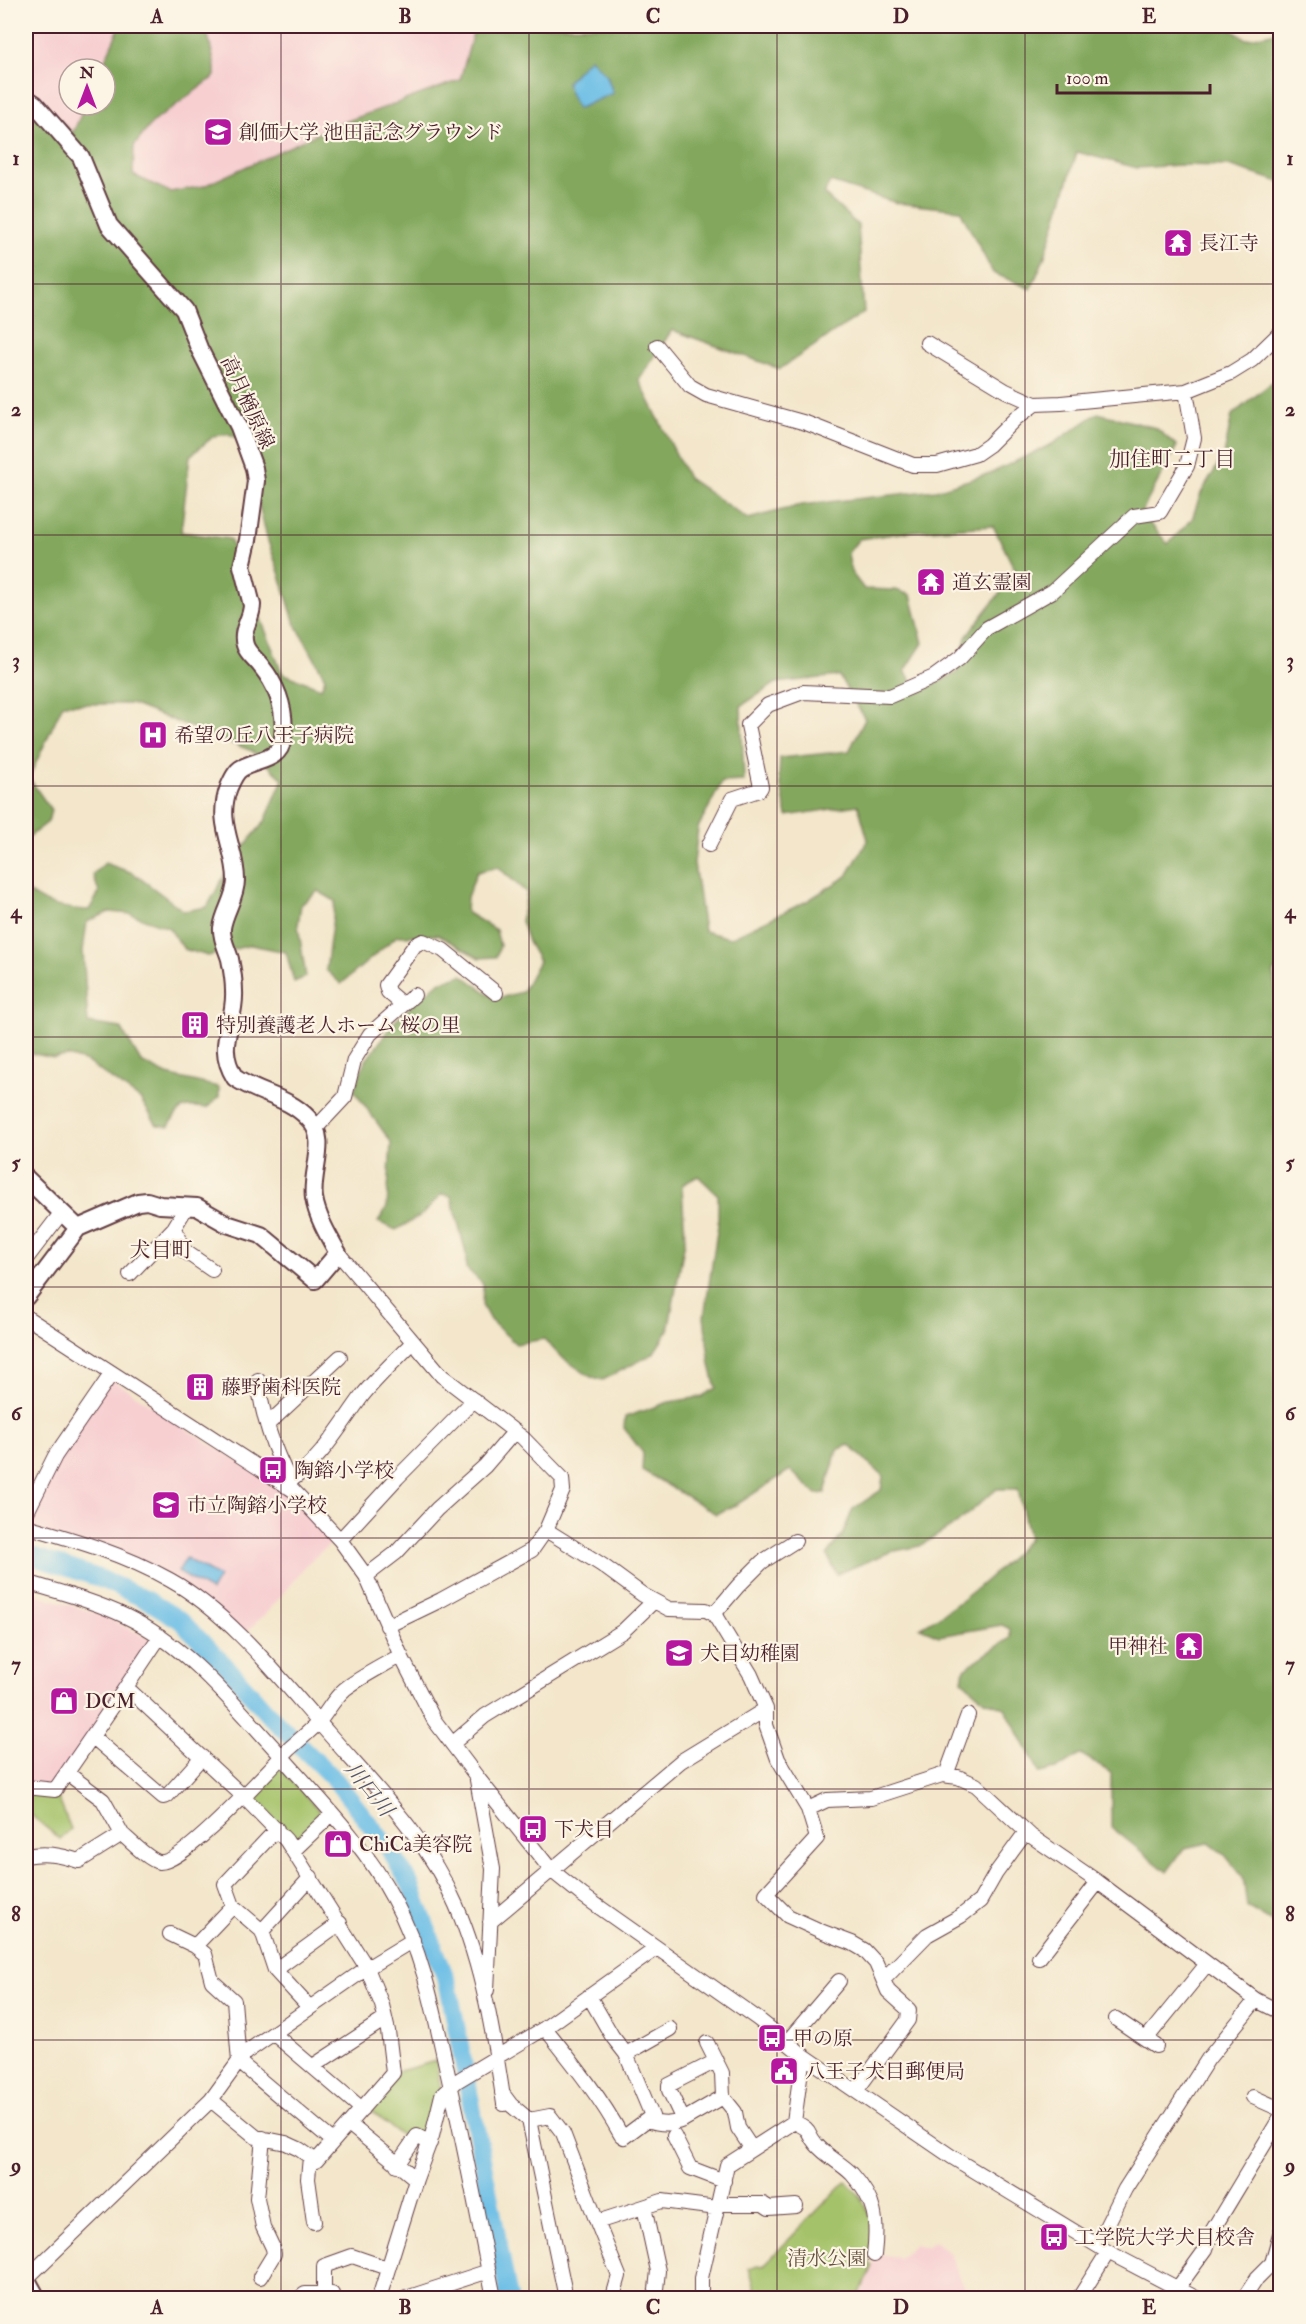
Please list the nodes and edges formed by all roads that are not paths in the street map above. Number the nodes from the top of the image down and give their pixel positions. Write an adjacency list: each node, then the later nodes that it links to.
1 (26, 98): 11 (main road, 高月楢原線)
2 (1281, 333): 5 (street)
3 (927, 343): 6 (street)
4 (657, 346): 6 (street)
5 (1186, 391): 6 (street); 7 (street)
6 (1035, 404)
7 (709, 845)
8 (496, 993): 10 (street)
9 (414, 995): 10 (street)
10 (403, 1005): 11 (street)
11 (316, 1128): 17 (main road)
12 (26, 1178): 14 (main road)
13 (186, 1208): 15 (main road); 16 (street); 17 (main road)
14 (62, 1212): 15 (main road); 18 (street)
15 (78, 1228): 21 (main road)
16 (174, 1228): 19 (street); 20 (street)
17 (338, 1253): 23 (street)
18 (26, 1259)
19 (212, 1270)
20 (130, 1274)
21 (26, 1297)
22 (26, 1317): 25 (street)
23 (413, 1342): 27 (street); 30 (street)
24 (332, 1359): 28 (street)
25 (112, 1373): 30 (street); 31 (street)
26 (258, 1380): 28 (street)
27 (474, 1400): 29 (street); 34 (street)
28 (267, 1425): 30 (street)
29 (515, 1431): 33 (street); 38 (street)
30 (288, 1483): 34 (street)
31 (26, 1514)
32 (26, 1526): 48 (street)
33 (546, 1530): 36 (street); 37 (street)
34 (340, 1540): 38 (street)
35 (795, 1541): 41 (street)
36 (564, 1542): 37 (street); 40 (street)
37 (532, 1550): 42 (street)
38 (366, 1576): 42 (street)
39 (26, 1582): 43 (street)
40 (654, 1601): 41 (street); 50 (street)
41 (714, 1614): 46 (street)
42 (387, 1626): 44 (street)
43 (159, 1636): 45 (street); 51 (street)
44 (400, 1655): 48 (street); 50 (street)
45 (126, 1687): 49 (street); 52 (street)
46 (766, 1709): 58 (street); 65 (street)
47 (968, 1715): 54 (street)
48 (317, 1724): 51 (street); 84 (street)
49 (93, 1737): 52 (street); 53 (street)
50 (452, 1744): 55 (street)
51 (286, 1754): 57 (street); 59 (street)
52 (202, 1757): 57 (street)
53 (67, 1773): 56 (street); 62 (street)
54 (946, 1774): 58 (street); 61 (street)
55 (477, 1777): 65 (street); 69 (street)
56 (26, 1787)
57 (244, 1797): 60 (street); 62 (street)
58 (808, 1809): 80 (street)
59 (332, 1814): 63 (street); 73 (street)
60 (277, 1829): 63 (street); 68 (street)
61 (1026, 1832): 67 (street); 80 (street)
62 (122, 1834): 64 (street)
63 (293, 1851): 66 (street)
64 (26, 1856)
65 (552, 1870): 69 (street); 75 (street)
66 (311, 1877): 70 (street); 71 (street)
67 (1098, 1882): 76 (street); 77 (street)
68 (233, 1906): 71 (street); 74 (street)
69 (490, 1922): 84 (street)
70 (340, 1923): 78 (street); 79 (street)
71 (262, 1931): 79 (street)
72 (170, 1934): 74 (street)
73 (413, 1940): 78 (street); 100 (street)
74 (195, 1946): 98 (street)
75 (657, 1948): 82 (street); 92 (street)
76 (1039, 1958)
77 (1207, 1964): 83 (street); 88 (street)
78 (367, 1968): 85 (street); 87 (street)
79 (275, 1970): 85 (street)
80 (884, 1979): 101 (street)
81 (839, 1981): 92 (street)
82 (589, 1996): 89 (street); 94 (street)
83 (1256, 2000): 86 (street); 128 (street)
84 (486, 2004): 96 (street)
85 (309, 2007): 91 (street)
86 (1281, 2012)
87 (385, 2019): 99 (street); 105 (street)
88 (1116, 2019)
89 (545, 2028): 96 (street); 109 (street)
90 (670, 2029): 94 (street)
91 (274, 2034): 98 (street); 99 (street)
92 (787, 2042): 95 (street)
93 (707, 2043): 97 (street)
94 (626, 2054): 109 (street)
95 (803, 2055): 101 (street); 111 (street)
96 (494, 2059): 100 (street); 108 (street)
97 (716, 2061): 102 (street); 110 (street)
98 (239, 2062): 104 (street); 115 (street)
99 (313, 2066): 105 (street)
100 (454, 2084): 116 (street); 132 (street)
101 (856, 2091): 128 (street)
102 (723, 2097): 110 (street); 117 (street)
103 (1253, 2097): 106 (street)
104 (211, 2100): 114 (street); 134 (street)
105 (362, 2109): 112 (street)
106 (1281, 2109)
107 (1281, 2118): 135 (street)
108 (529, 2120): 126 (street); 142 (street)
109 (648, 2120): 110 (street)
110 (683, 2120)
111 (794, 2122): 117 (street); 129 (street)
112 (349, 2124): 115 (street); 119 (street)
113 (674, 2136): 121 (street)
114 (264, 2138): 118 (street); 133 (street)
115 (333, 2141): 118 (street)
116 (430, 2143): 119 (street); 120 (street)
117 (752, 2149): 121 (street)
118 (310, 2157): 125 (street)
119 (397, 2164): 120 (street)
120 (416, 2179): 131 (street)
121 (724, 2181): 123 (street)
122 (644, 2206): 123 (street); 126 (street); 144 (street)
123 (718, 2206): 124 (street); 145 (street)
124 (796, 2206)
125 (314, 2222)
126 (597, 2222): 143 (street)
127 (1281, 2234): 130 (street)
128 (1103, 2249): 135 (street); 146 (street)
129 (873, 2254)
130 (1276, 2266): 148 (street)
131 (387, 2268): 138 (street); 139 (street)
132 (489, 2271): 136 (street); 141 (street)
133 (260, 2277)
134 (26, 2279): 137 (main road)
135 (1177, 2289): 147 (street)
136 (442, 2293): 140 (street)
137 (37, 2298)
138 (300, 2298)
139 (379, 2298)
140 (406, 2298)
141 (494, 2298)
142 (566, 2298)
143 (613, 2298)
144 (655, 2298)
145 (701, 2298)
146 (1079, 2298)
147 (1196, 2298)
148 (1244, 2298)

